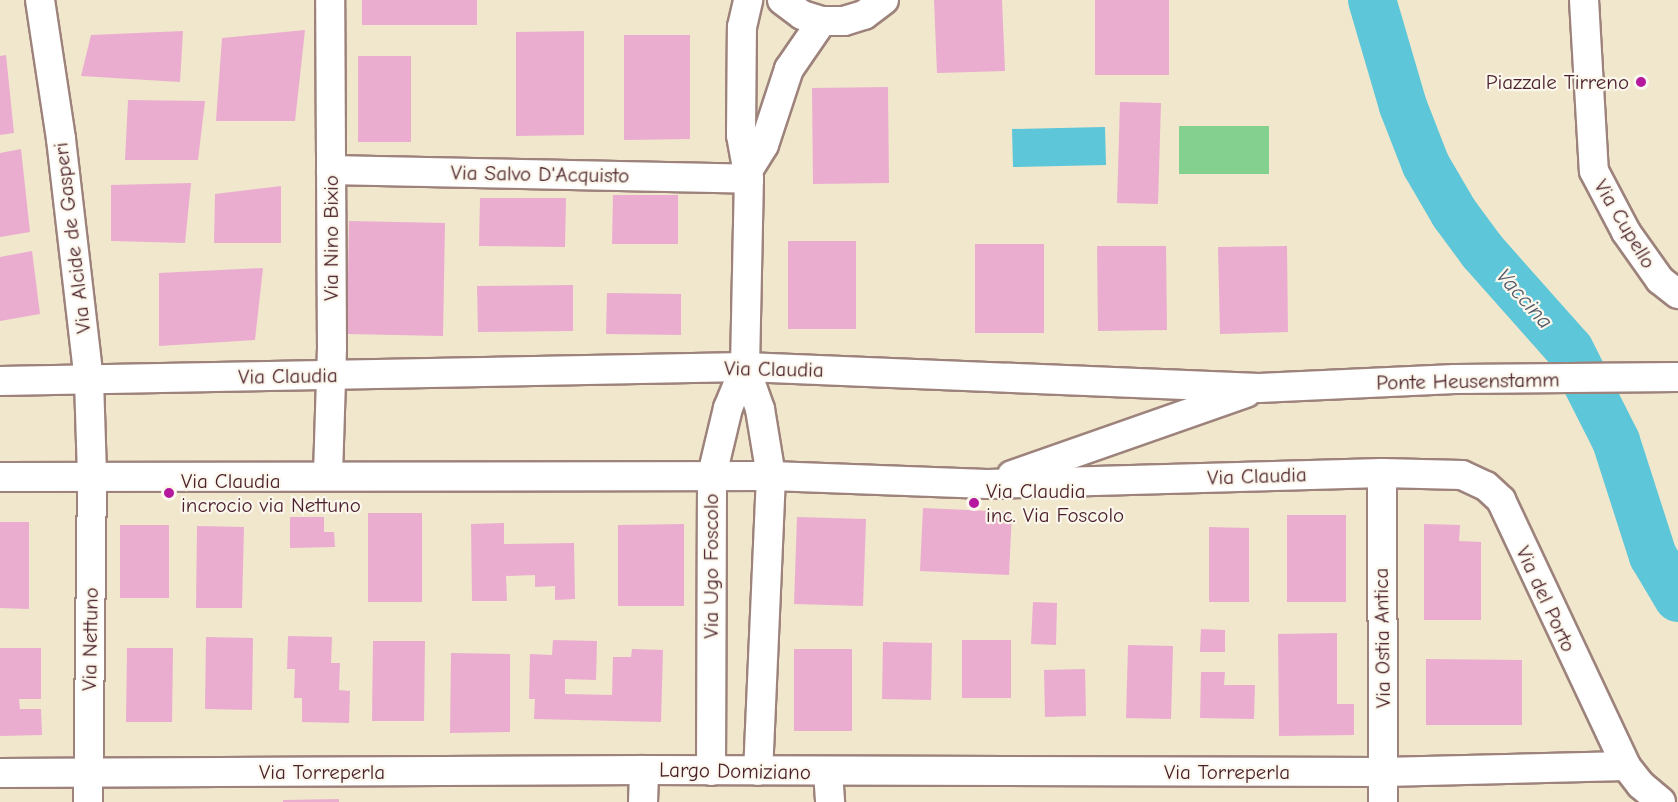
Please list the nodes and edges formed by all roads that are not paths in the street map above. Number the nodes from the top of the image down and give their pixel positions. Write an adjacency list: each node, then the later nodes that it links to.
1 (40, 0): 14 (street, Via Alcide de Gasperi)
2 (330, 0): 8 (street, Via Nino Bixio)
3 (748, 0): 9 (street, Via Ugo Foscolo)
4 (782, 0): 7 (street)
5 (884, 0): 7 (street)
6 (1584, 0): 10 (street, Via Cupello)
7 (822, 21): 9 (street)
8 (331, 170): 9 (street, Via Salvo D'Acquisto); 12 (street, Via Nino Bixio)
9 (749, 174): 11 (street, Via Ugo Foscolo)
10 (1678, 294)
11 (745, 367): 12 (street, Via Claudia); 16 (street, Via Claudia); 19 (street, Via Ugo Foscolo); 20 (street, Via Ugo Foscolo)
12 (331, 375): 14 (street, Via Claudia); 18 (street, Via Nino Bixio)
13 (1678, 378): 16 (street, Ponte Heusenstamm)
14 (89, 380): 15 (street, Via Claudia); 22 (street, Via Alcide de Gasperi)
15 (0, 381)
16 (1259, 388): 23 (street, Via Claudia)
17 (1382, 473): 23 (street, Via Claudia); 24 (street, Via del Porto); 29 (street, Via Ostia Antica)
18 (328, 476): 19 (street, Via Claudia); 22 (street, Via Claudia)
19 (712, 476): 20 (street, Via Claudia); 26 (street, Via Ugo Foscolo)
20 (771, 476): 23 (street, Via Claudia); 27 (street, Via Ugo Foscolo)
21 (0, 477): 22 (street, Via Claudia)
22 (92, 477): 31 (street, Via Nettuno)
23 (987, 484)
24 (1626, 766): 29 (street, Via Torreperla); 36 (street, Via del Porto)
25 (644, 770): 26 (street, Largo Domiziano); 31 (street, Via Torreperla); 33 (street, Largo Domiziano)
26 (711, 771): 27 (street, Largo Domiziano)
27 (758, 771): 28 (street, Largo Domiziano)
28 (828, 772): 29 (street, Via Torreperla); 34 (street, Largo Domiziano)
29 (1383, 772): 35 (street, Via Ostia Antica)
30 (0, 773): 31 (street, Via Torreperla)
31 (88, 773): 32 (street, Via Nettuno)
32 (88, 802)
33 (643, 802)
34 (830, 802)
35 (1383, 802)
36 (1661, 802)

